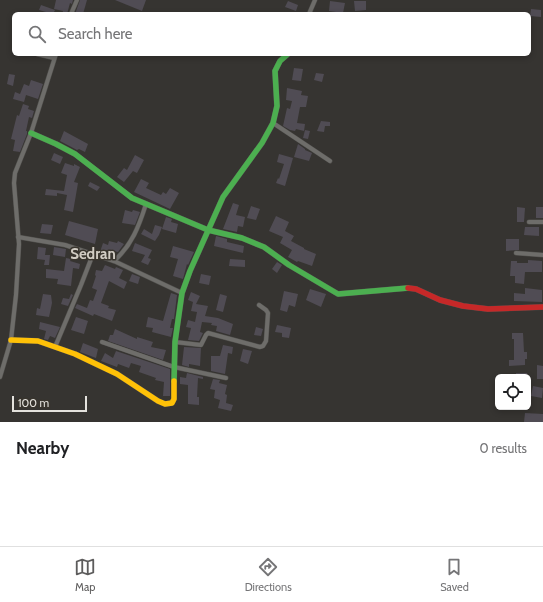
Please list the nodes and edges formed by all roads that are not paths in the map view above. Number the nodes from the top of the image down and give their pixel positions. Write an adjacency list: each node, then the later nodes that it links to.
1 (77, 0): 3 (street)
2 (316, 0): 4 (street)
3 (72, 12)
4 (310, 12)
5 (55, 56): 8 (street)
6 (286, 56): 7 (street)
7 (273, 123): 9 (street); 13 (street)
8 (31, 133): 10 (street); 14 (street)
9 (330, 161)
10 (146, 204): 13 (street); 18 (street)
11 (529, 222): 12 (street)
12 (543, 222)
13 (208, 230): 19 (street); 21 (street)
14 (18, 237): 16 (street); 22 (street)
15 (516, 253): 17 (street)
16 (93, 254): 18 (street); 25 (street)
17 (543, 255)
18 (114, 261): 19 (street)
19 (182, 293): 24 (street)
20 (259, 305): 24 (street)
21 (543, 307)
22 (11, 340): 25 (street); 27 (street)
23 (102, 342): 26 (street)
24 (175, 342): 26 (street)
25 (55, 347): 26 (street)
26 (174, 367): 28 (street)
27 (0, 377)
28 (226, 378)

